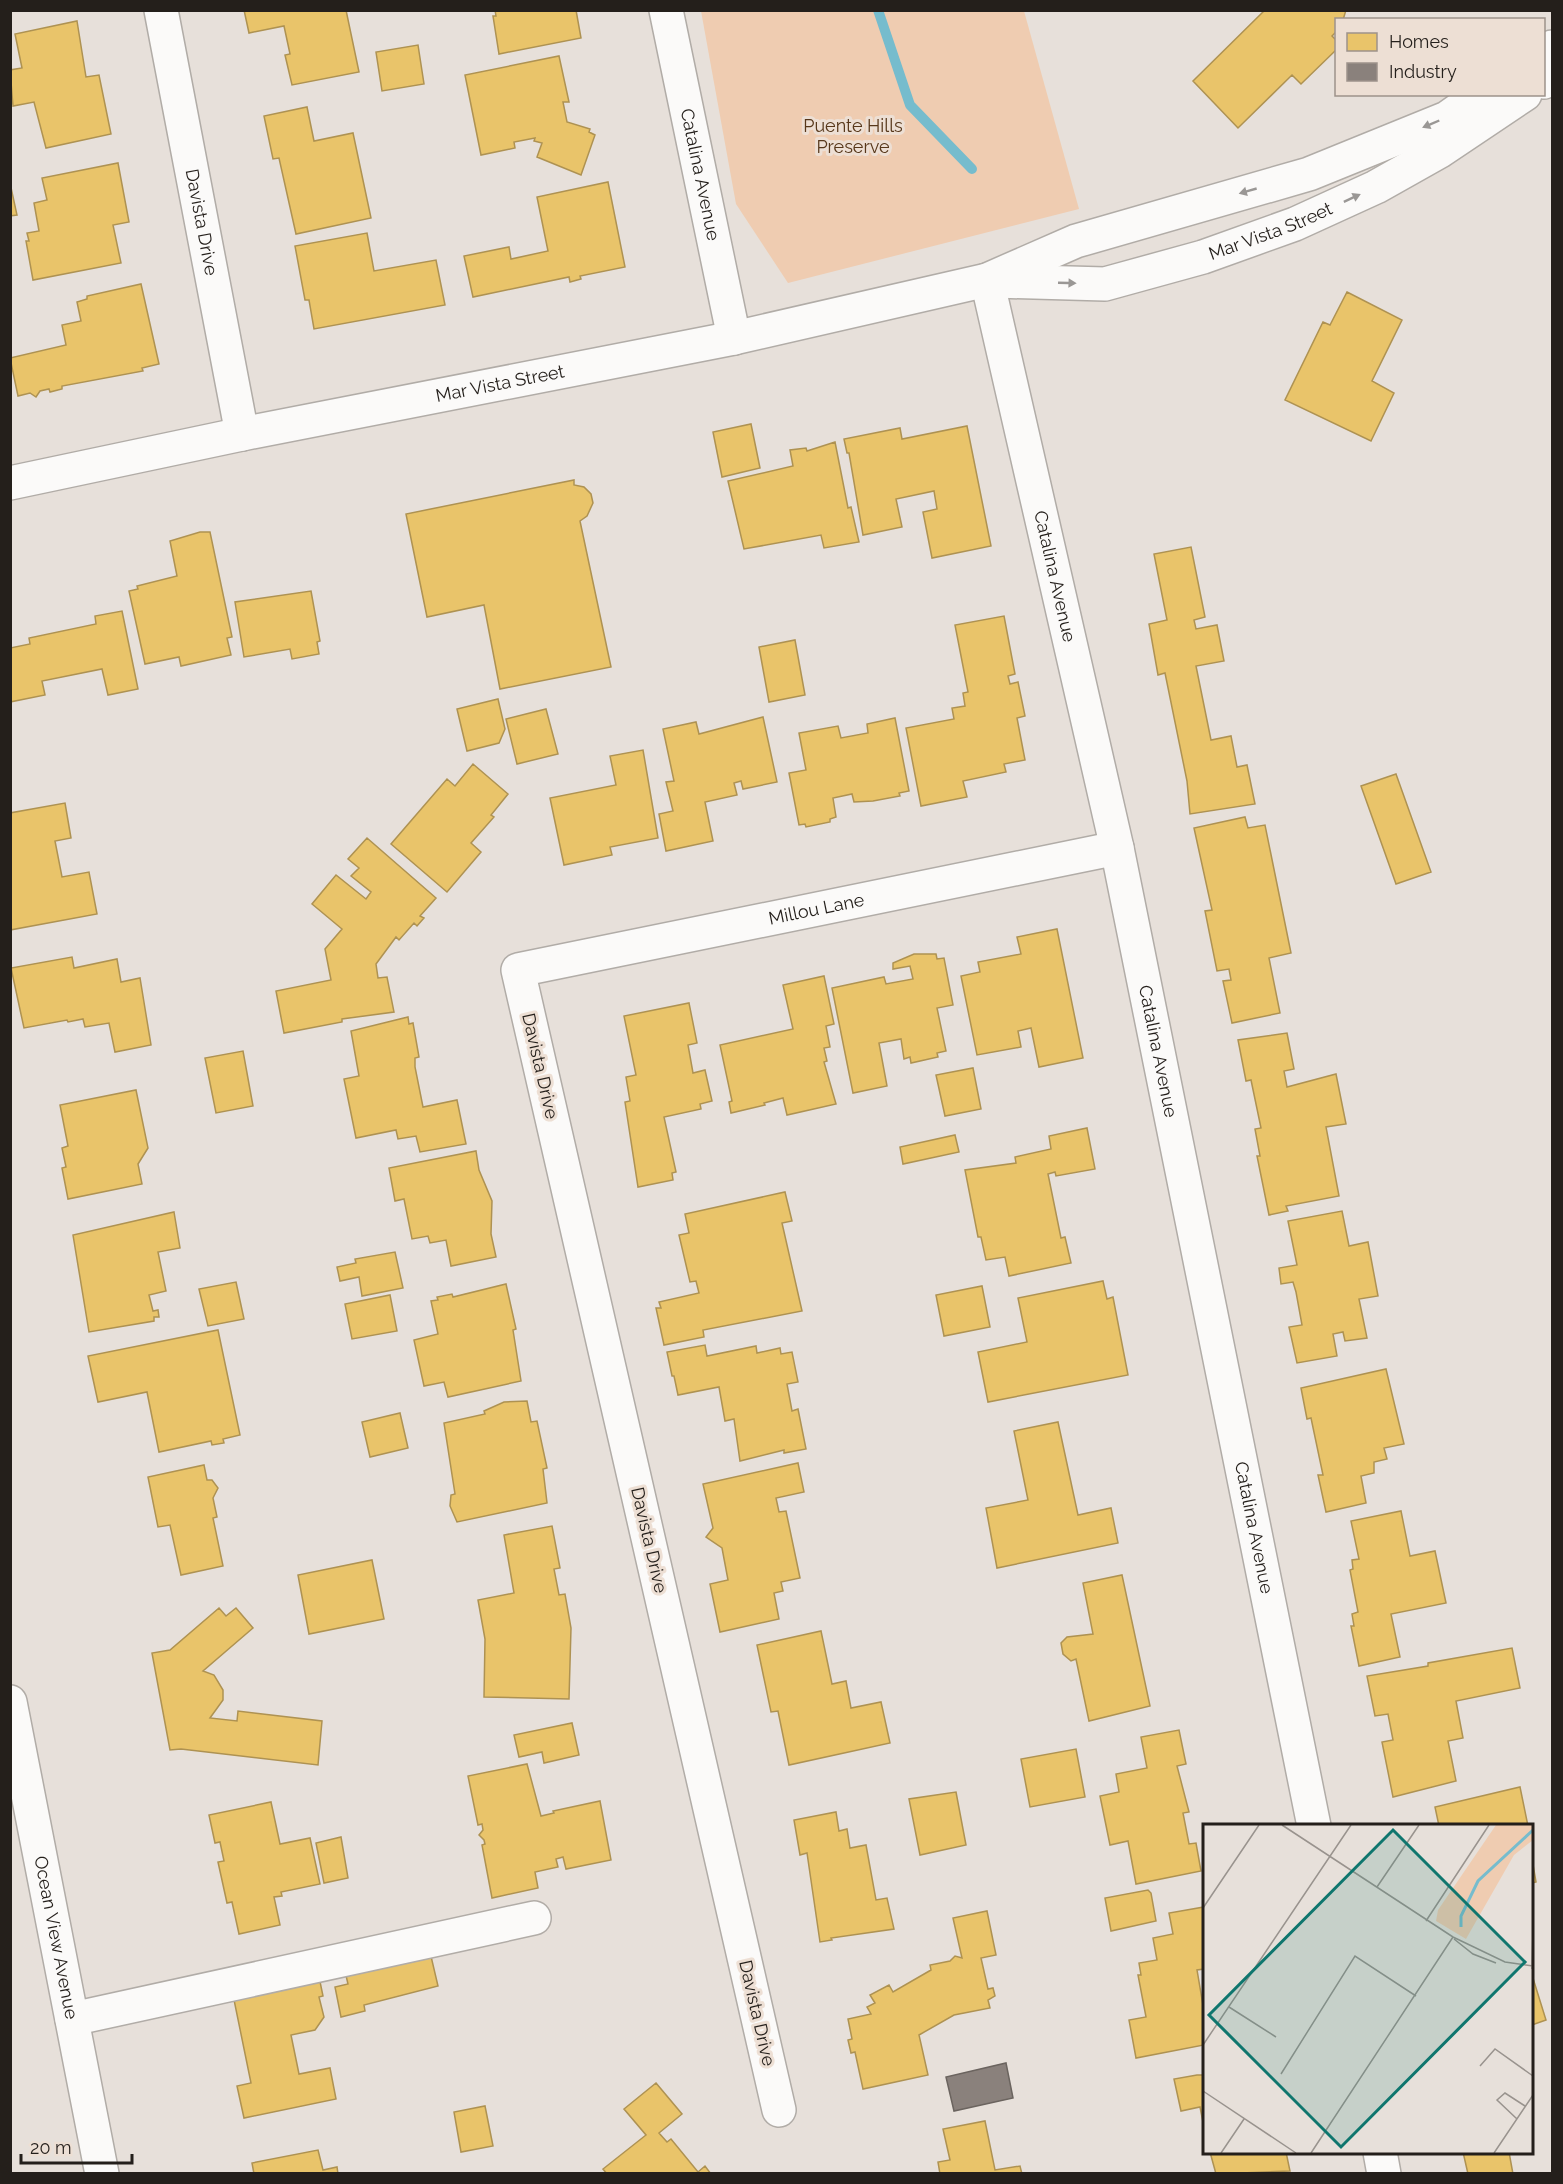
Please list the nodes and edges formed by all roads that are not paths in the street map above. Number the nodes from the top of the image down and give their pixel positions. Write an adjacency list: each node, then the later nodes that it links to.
1 (161, 10): 7 (street, Davista Drive)
2 (666, 10): 6 (street, Catalina Avenue)
3 (1479, 96): 5 (street, Mar Vista Street, one-way to 5)
4 (1522, 96): 5 (street, Mar Vista Street, one-way to 4)
5 (987, 280): 6 (street, Mar Vista Street); 9 (street, Catalina Avenue)
6 (734, 338): 7 (street, Mar Vista Street)
7 (242, 434): 8 (street, Mar Vista Street)
8 (10, 483)
9 (1117, 848): 10 (street, Millou Lane); 12 (street, Catalina Avenue)
10 (518, 970): 15 (street, Davista Drive)
11 (10, 1702): 14 (street, Ocean View Avenue)
12 (1314, 1824)
13 (534, 1918): 14 (street)
14 (72, 2019): 17 (street, Ocean View Avenue)
15 (779, 2110)
16 (1380, 2154): 18 (street)
17 (102, 2174)
18 (1384, 2174)

